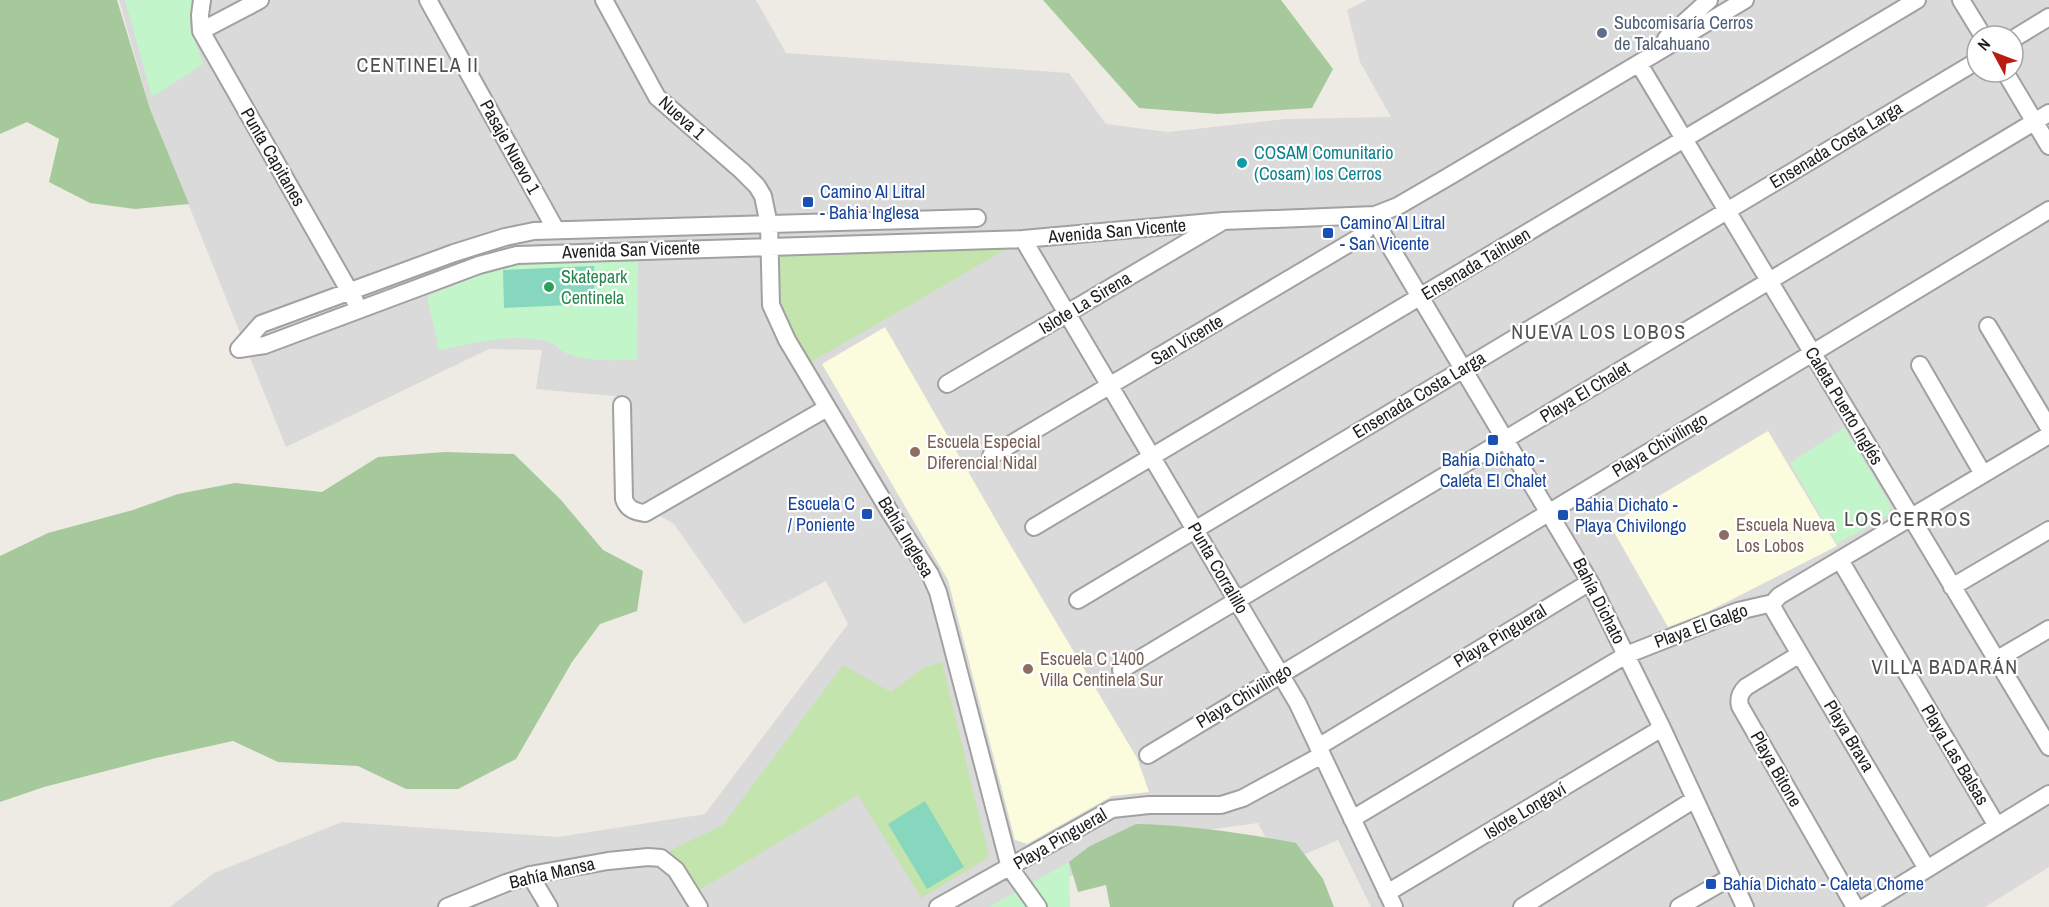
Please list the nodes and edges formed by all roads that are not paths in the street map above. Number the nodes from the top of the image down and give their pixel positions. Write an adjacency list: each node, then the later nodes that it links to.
1 (202, 0): 11 (street)
2 (260, 0): 11 (street)
3 (428, 0): 25 (street, Pasaje Nuevo 1)
4 (604, 0): 24 (street, Nueva 1)
5 (1709, 0): 13 (street)
6 (1745, 0): 13 (street, Avenida San Vicente)
7 (1917, 0): 17 (street, Ensenada Taihuen)
8 (1961, 0): 10 (street)
9 (2049, 17): 12 (street)
10 (1976, 24)
11 (201, 31): 29 (street, Punta Capitanes)
12 (2025, 32)
13 (1639, 64): 17 (street, Caleta Puerto Inglés); 21 (street, Avenida San Vicente)
14 (1965, 68): 20 (street, Ensenada Costa Larga)
15 (2014, 84): 16 (street)
16 (2042, 118): 18 (street); 28 (street, Playa El Chalet)
17 (1684, 139): 20 (street, Caleta Puerto Inglés); 30 (street, Ensenada Taihuen)
18 (2049, 146)
19 (2049, 210): 34 (street, Playa Chivilingo)
20 (1727, 211): 28 (street, Caleta Puerto Inglés); 36 (street, Ensenada Costa Larga)
21 (1375, 215): 23 (street, Avenida San Vicente); 30 (street, Bahía Dichato); 38 (street, San Vicente)
22 (977, 218): 24 (street, Avenida San Vicente)
23 (1223, 221): 26 (street, Avenida San Vicente); 32 (street, Islote La Sirena)
24 (769, 225): 25 (street, Avenida San Vicente); 27 (street, Bahía Inglesa)
25 (556, 230): 29 (street, Avenida San Vicente)
26 (1023, 239): 27 (street, Avenida San Vicente); 32 (street, Punta Corralillo)
27 (770, 246): 31 (street, Avenida San Vicente); 40 (street, Bahía Inglesa)
28 (1769, 281): 34 (street, Caleta Puerto Inglés); 43 (street, Playa El Chalet)
29 (351, 292): 31 (street, Punta Capitanes); 31 (street, Avenida San Vicente)
30 (1420, 297): 36 (street, Bahía Dichato); 45 (street, Ensenada Taihuen)
31 (360, 309)
32 (1069, 313): 37 (street, Islote La Sirena); 38 (street, Punta Corralillo)
33 (1988, 326): 41 (street)
34 (1812, 353): 47 (street, Playa Chivilingo); 48 (street, Caleta Puerto Inglés)
35 (1920, 365): 46 (street)
36 (1463, 369): 43 (street, Bahía Dichato); 50 (street, Ensenada Costa Larga)
37 (947, 384)
38 (1111, 385): 44 (street, San Vicente); 45 (street, Punta Corralillo)
39 (622, 405): 40 (street)
40 (827, 408): 73 (street, Bahía Inglesa)
41 (2049, 428)
42 (2049, 435): 46 (street, Playa El Galgo)
43 (1505, 440): 47 (street, Bahía Dichato); 56 (street, Playa El Chalet)
44 (991, 456)
45 (1153, 456): 49 (street, Ensenada Taihuen); 50 (street, Punta Corralillo)
46 (1983, 474): 48 (street, Playa El Galgo)
47 (1549, 513): 53 (street, Bahía Dichato); 63 (street, Playa Chivilingo)
48 (1910, 518): 52 (street, Playa El Galgo); 54 (street, Caleta Puerto Inglés)
49 (1034, 527)
50 (1196, 529): 55 (street, Ensenada Costa Larga); 56 (street, Punta Corralillo)
51 (2049, 530): 54 (street)
52 (1840, 560): 57 (street, Playa El Galgo); 72 (street, Playa Las Balsas)
53 (1590, 582): 60 (street, Bahía Dichato); 67 (street, Playa Pingueral)
54 (1952, 587): 61 (street, Caleta Puerto Inglés)
55 (1078, 600)
56 (1238, 600): 62 (street, Playa El Chalet); 63 (street, Punta Corralillo)
57 (1773, 603): 59 (street, Playa Brava); 60 (street, Playa El Galgo)
58 (2049, 629): 61 (street)
59 (1800, 654): 74 (street, Playa Brava); 86 (street, Playa Bitone)
60 (1626, 655): 65 (street, Bahía Dichato); 71 (street, Playa El Galgo)
61 (1996, 660): 64 (street, Caleta Puerto Inglés)
62 (1121, 670)
63 (1281, 674): 67 (street, Punta Corralillo); 68 (street, Playa Chivilingo)
64 (2044, 726): 66 (street, Caleta Puerto Inglés)
65 (1662, 728): 70 (street, Bahía Dichato); 77 (street, Islote Longaví)
66 (2049, 747)
67 (1321, 751): 71 (street, Punta Corralillo); 73 (street, Playa Pingueral)
68 (1148, 755)
69 (2049, 794): 72 (street)
70 (1695, 799): 76 (street, Bahía Dichato); 83 (street)
71 (1352, 819): 77 (street, Punta Corralillo)
72 (1997, 826): 74 (street)
73 (1010, 868): 81 (street, Playa Pingueral); 82 (street)
74 (1927, 868): 87 (street)
75 (530, 875): 78 (street, Bahía Mansa); 79 (street); 80 (street, Bahía Mansa)
76 (1731, 877): 84 (street); 85 (street, Bahía Dichato)
77 (1391, 900)
78 (447, 907)
79 (549, 907)
80 (699, 907)
81 (938, 907)
82 (1038, 907)
83 (1522, 907)
84 (1679, 907)
85 (1745, 907)
86 (1855, 907)
87 (1865, 907)

